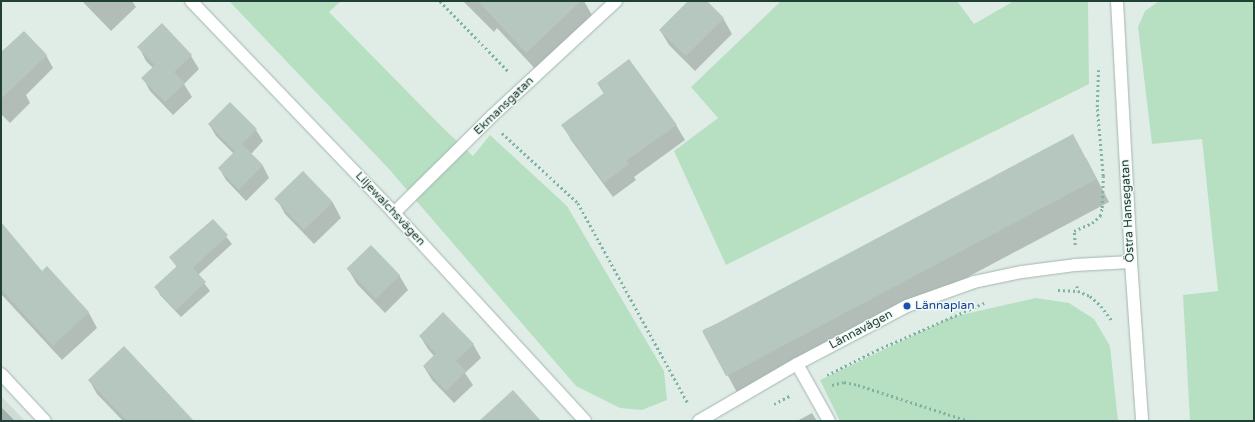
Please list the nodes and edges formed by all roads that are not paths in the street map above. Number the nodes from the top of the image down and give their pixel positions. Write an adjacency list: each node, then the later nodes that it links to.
1 (191, 1): 4 (street, Liljewalchsvägen)
2 (616, 1): 4 (street, Ekmansgatan)
3 (1117, 1): 5 (street, Östra Hansegatan)
4 (394, 213): 9 (street, Liljewalchsvägen)
5 (1131, 262): 6 (street, Lännavägen); 12 (street, Östra Hansegatan)
6 (797, 364): 10 (street, Lännavägen); 11 (street)
7 (1, 374): 8 (street)
8 (46, 421)
9 (585, 421)
10 (699, 421)
11 (829, 421)
12 (1142, 421)

